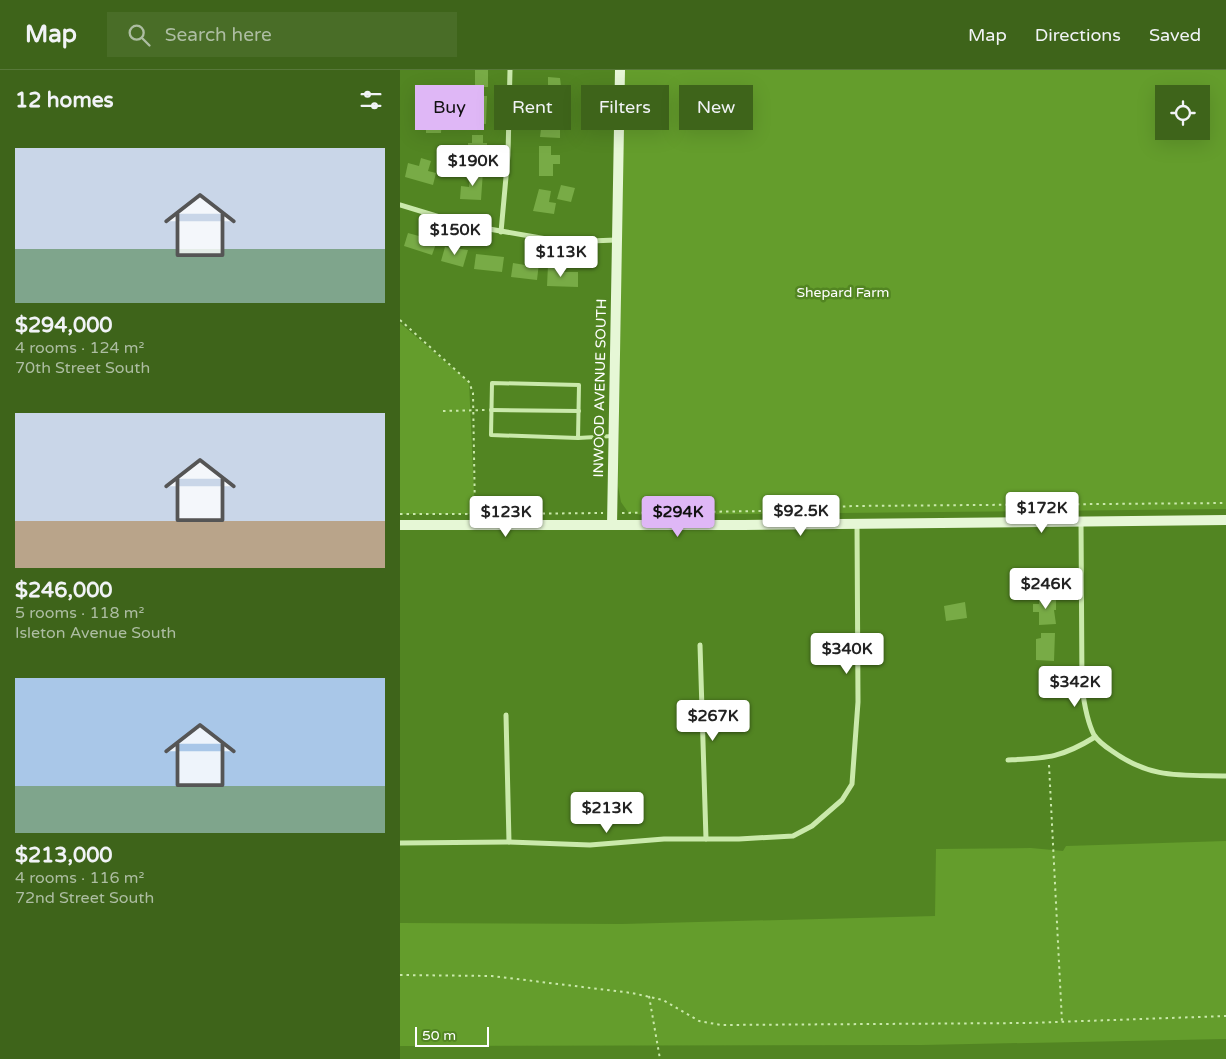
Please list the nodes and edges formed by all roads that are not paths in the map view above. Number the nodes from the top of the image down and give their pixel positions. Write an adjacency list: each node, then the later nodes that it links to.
1 (510, 70): 4 (street)
2 (620, 70): 5 (main road, INWOOD AVENUE SOUTH)
3 (400, 205): 4 (street)
4 (501, 232): 5 (street)
5 (616, 240): 8 (main road, INWOOD AVENUE SOUTH)
6 (491, 410): 7 (lane); 7 (lane); 9 (lane)
7 (579, 411): 9 (lane)
8 (613, 436): 9 (lane); 14 (main road, INWOOD AVENUE SOUTH)
9 (578, 438)
10 (1226, 520): 11 (main road)
11 (1081, 521): 12 (main road); 17 (street)
12 (857, 523): 14 (main road); 20 (street)
13 (400, 526): 14 (main road)
14 (612, 526)
15 (700, 645): 20 (street)
16 (506, 715): 21 (street)
17 (1095, 737): 18 (street); 19 (street)
18 (1008, 760)
19 (1226, 776)
20 (706, 839): 21 (street)
21 (509, 842): 22 (street)
22 (400, 843)

